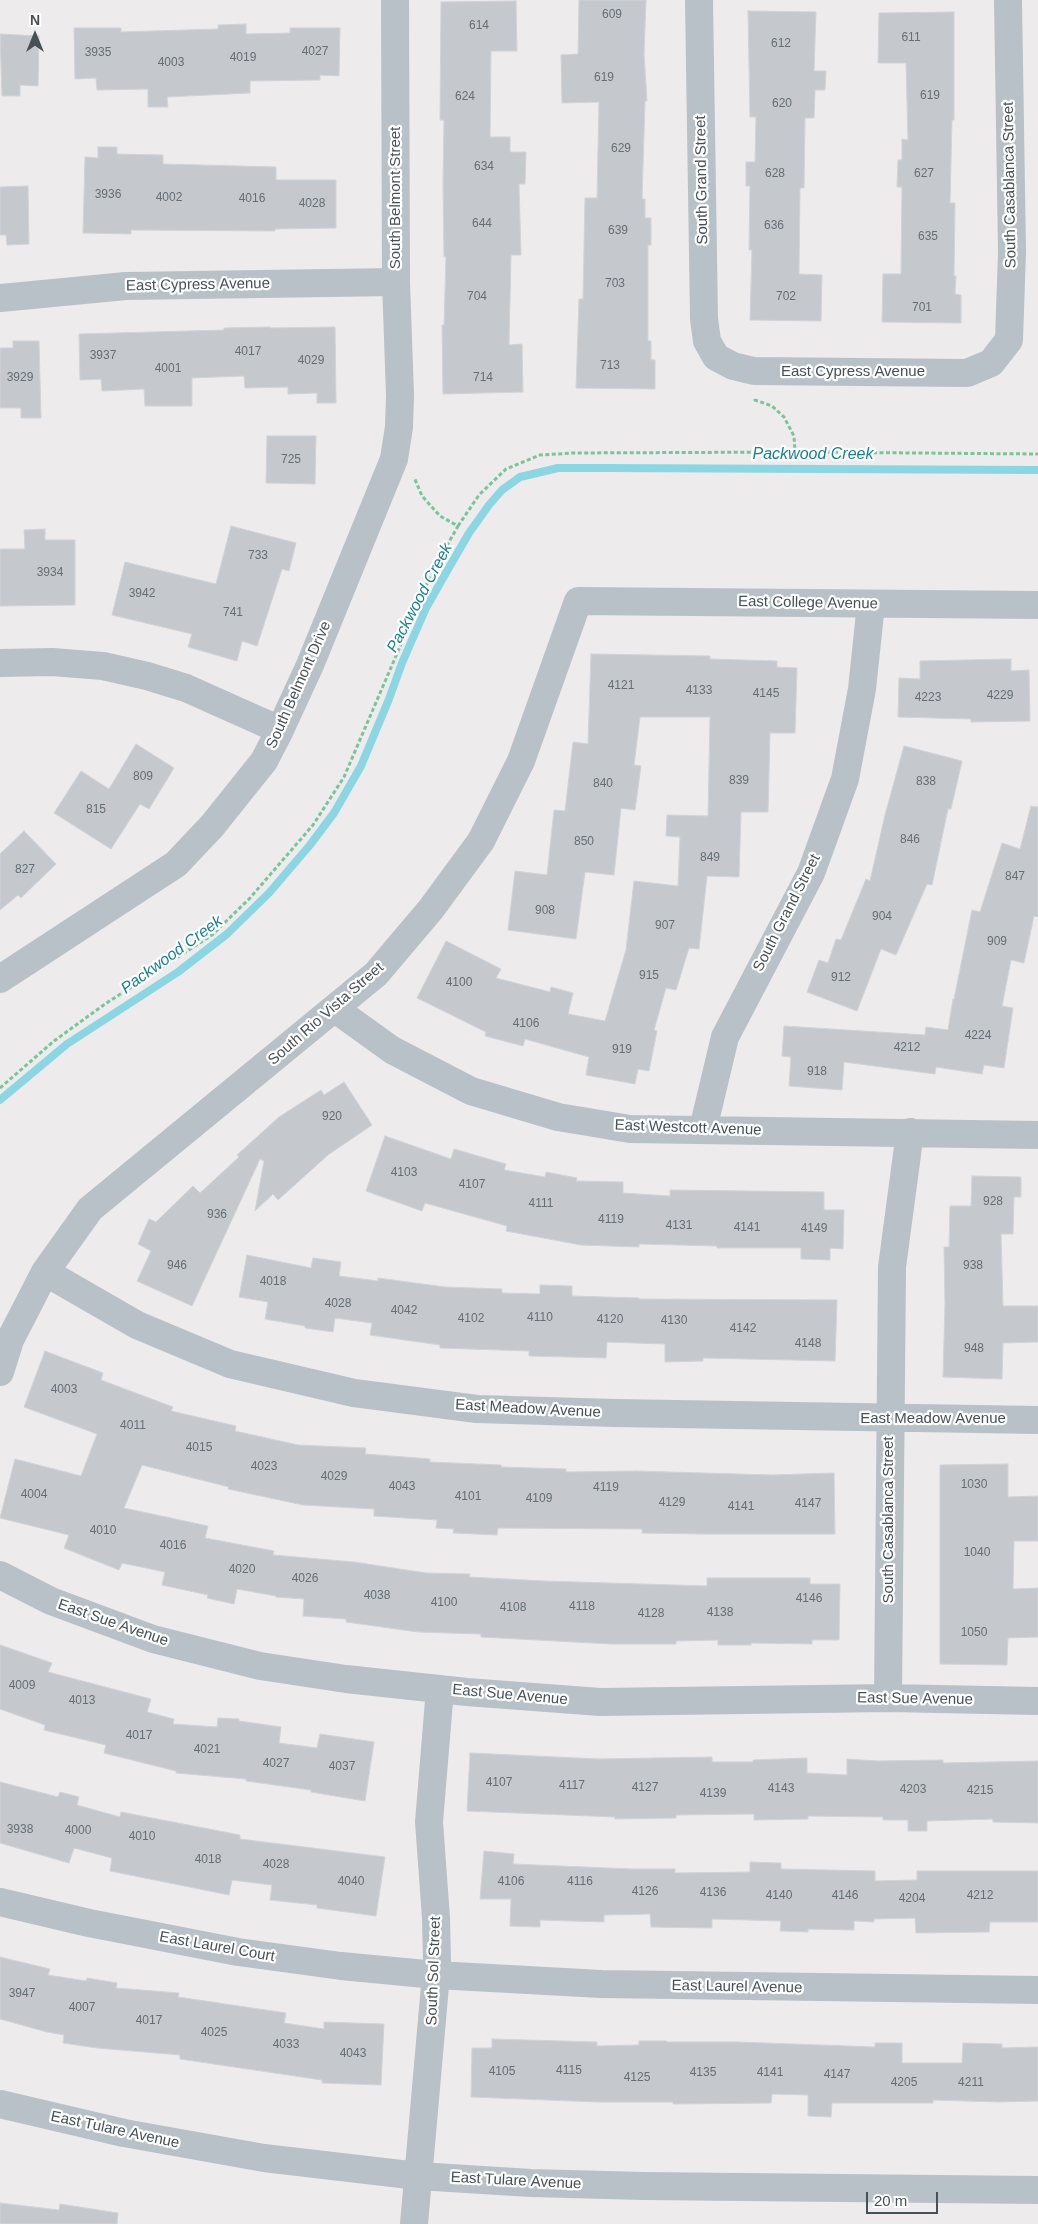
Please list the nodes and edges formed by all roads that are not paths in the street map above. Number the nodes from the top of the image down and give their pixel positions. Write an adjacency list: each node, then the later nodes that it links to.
1 (395, 0): 4 (street, South Belmont Street)
2 (699, 0): 6 (street, South Grand Street)
3 (1008, 0): 7 (street, South Casablanca Street)
4 (396, 282): 5 (street, East Cypress Avenue); 8 (street, South Belmont Street)
5 (0, 298)
6 (716, 357): 7 (street, East Cypress Avenue)
7 (991, 363)
8 (400, 395): 13 (street, South Belmont Drive)
9 (578, 601): 10 (street, East College Avenue); 15 (street, South Rio Vista Street)
10 (871, 604): 11 (street, East College Avenue); 16 (street, South Grand Street)
11 (1038, 605)
12 (0, 663): 13 (street)
13 (280, 730): 14 (street, South Belmont Drive)
14 (0, 979)
15 (335, 1010): 16 (street, East Westcott Avenue); 19 (street, South Rio Vista Street)
16 (703, 1129): 17 (street, East Westcott Avenue)
17 (910, 1132): 18 (street, East Westcott Avenue); 21 (street, South Casablanca Street)
18 (1038, 1135)
19 (45, 1272): 20 (street, South Rio Vista Street); 21 (street, East Meadow Avenue)
20 (0, 1372)
21 (889, 1419): 22 (street, East Meadow Avenue); 25 (street, South Casablanca Street)
22 (1038, 1420)
23 (0, 1575): 24 (street, East Sue Avenue)
24 (440, 1689): 25 (street, East Sue Avenue); 28 (street, South Sol Street)
25 (888, 1698): 26 (street, East Sue Avenue)
26 (1038, 1701)
27 (0, 1902): 28 (street, East Laurel Court)
28 (436, 1975): 29 (street, East Laurel Avenue); 31 (street, South Sol Street)
29 (1038, 1990)
30 (0, 2104): 31 (street, East Tulare Avenue)
31 (418, 2176): 32 (street, East Tulare Avenue); 33 (street, South Sol Street)
32 (1038, 2190)
33 (414, 2224)

